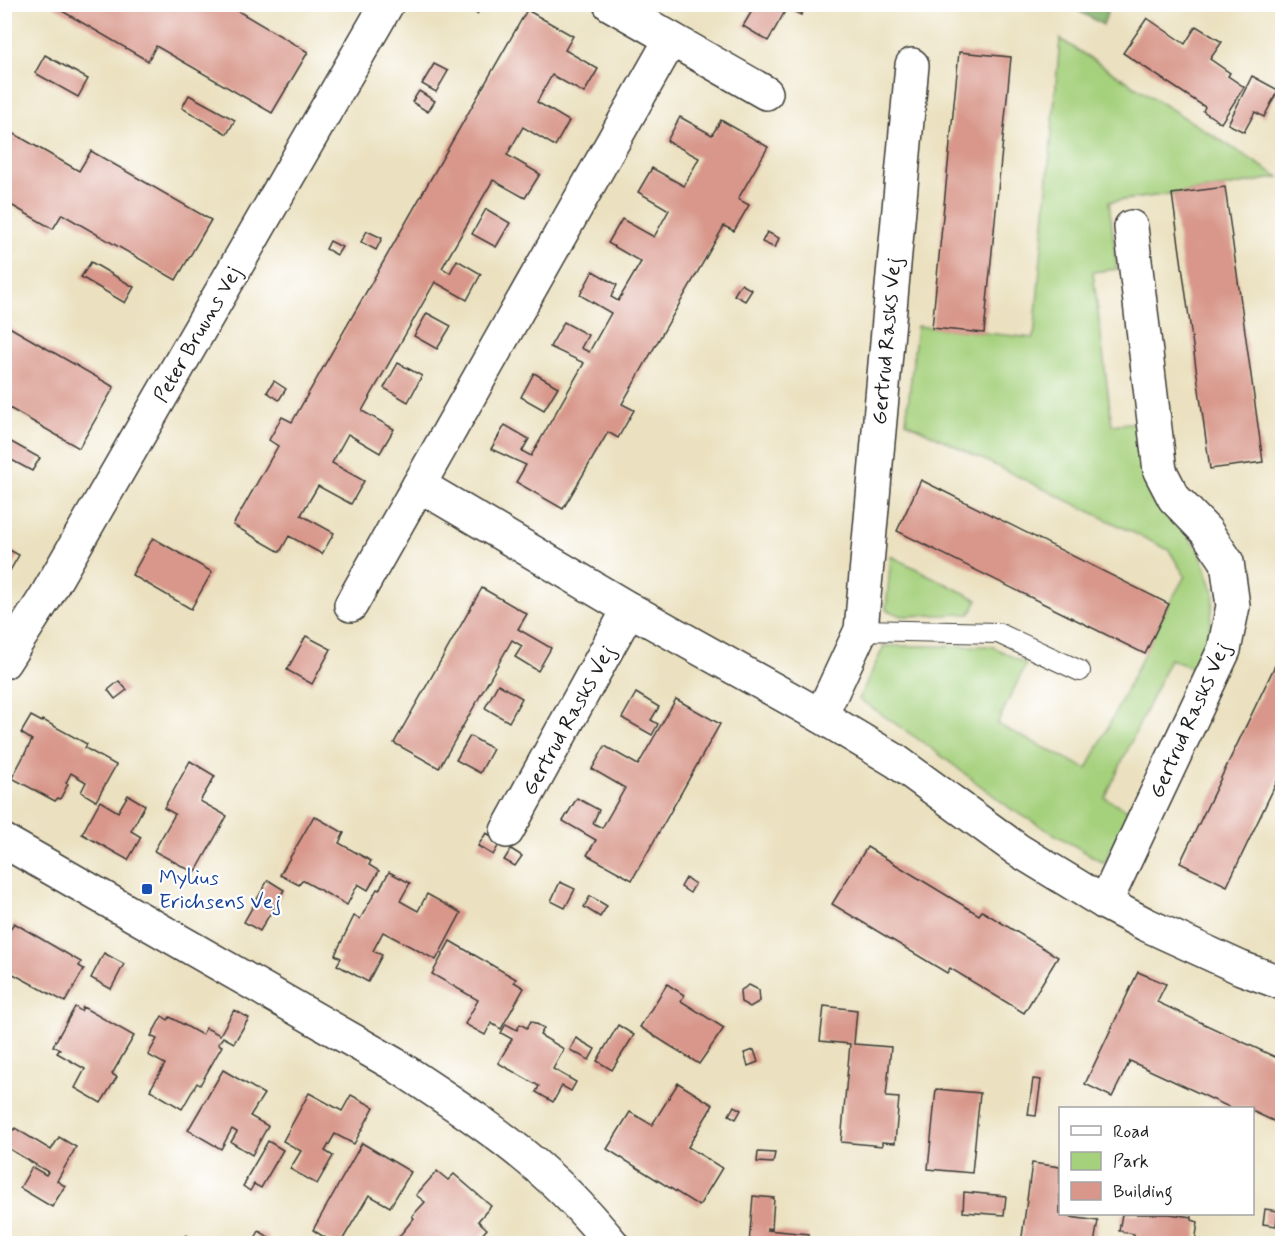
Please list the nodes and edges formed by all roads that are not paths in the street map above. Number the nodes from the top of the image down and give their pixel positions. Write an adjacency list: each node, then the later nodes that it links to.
1 (387, 4): 11 (street, Peter Bruuns Vej)
2 (610, 4): 3 (street)
3 (671, 39): 5 (street); 7 (street)
4 (912, 65): 10 (street, Gertrud Rasks Vej)
5 (766, 93)
6 (1131, 228): 16 (street, Gertrud Rasks Vej)
7 (419, 484): 8 (street); 9 (street)
8 (351, 605)
9 (629, 609): 13 (street); 14 (street, Gertrud Rasks Vej)
10 (861, 630): 12 (lane); 13 (street, Gertrud Rasks Vej)
11 (4, 662)
12 (1080, 671)
13 (821, 716): 16 (street)
14 (507, 831)
15 (4, 841): 18 (street)
16 (1105, 903): 17 (street)
17 (1282, 983)
18 (612, 1244)

